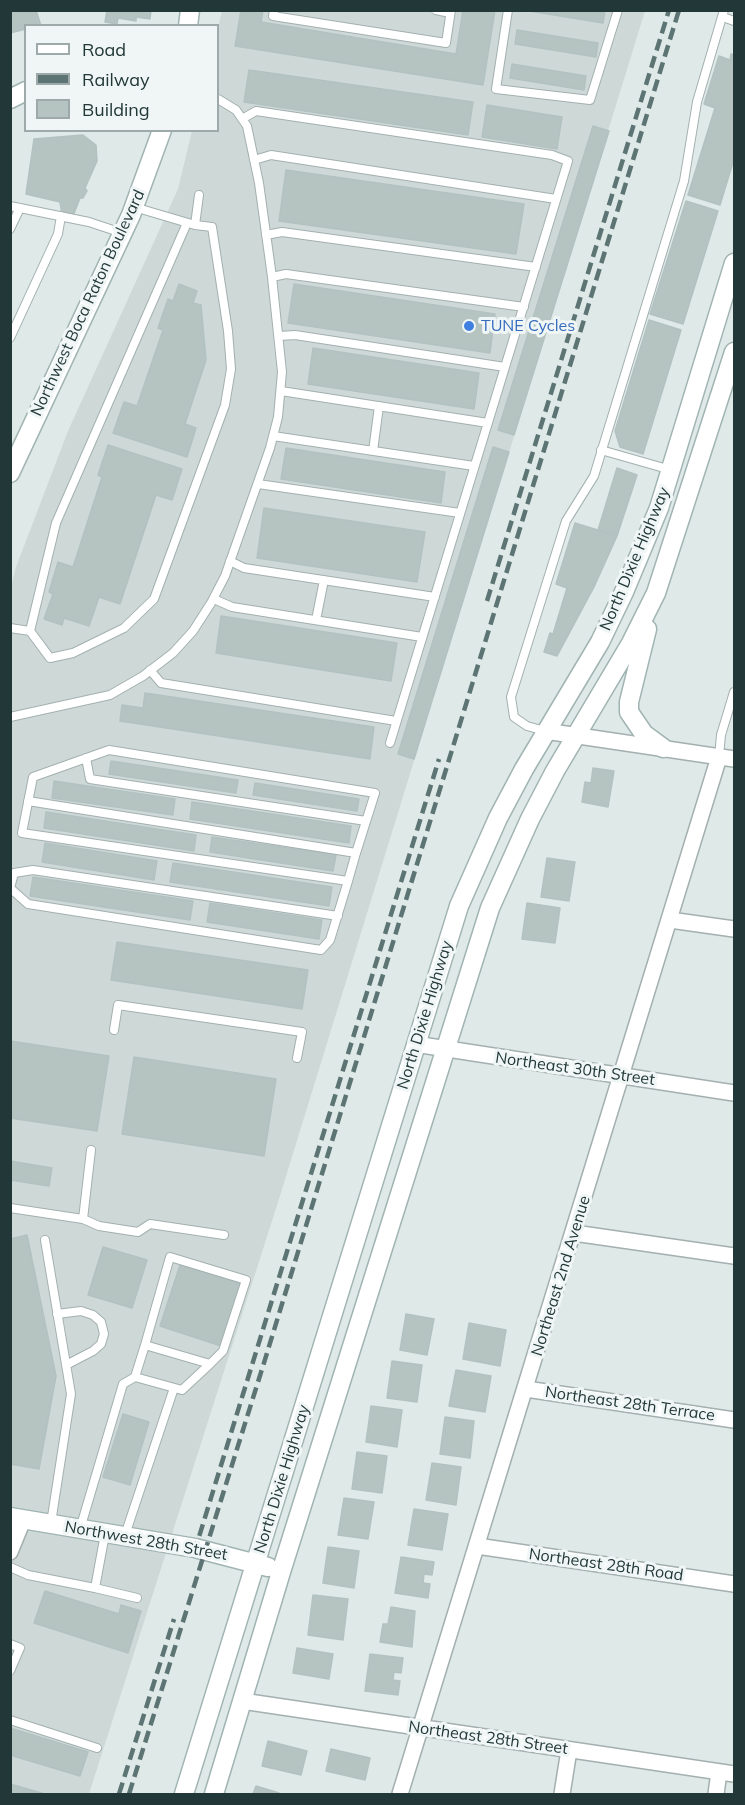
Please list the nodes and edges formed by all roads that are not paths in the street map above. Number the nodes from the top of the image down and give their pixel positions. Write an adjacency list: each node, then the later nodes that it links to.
1 (274, 10): 5 (lane)
2 (436, 10): 5 (lane)
3 (508, 10): 4 (lane)
4 (618, 10)
5 (450, 12)
6 (724, 14): 7 (lane); 36 (lane)
7 (735, 21)
8 (24, 92): 9 (main road)
9 (10, 99)
10 (219, 100): 11 (lane)
11 (242, 119): 13 (lane); 15 (lane)
12 (161, 132): 17 (main road, Northwest Boca Raton Boulevard)
13 (255, 160): 15 (lane); 23 (lane)
14 (199, 195): 20 (lane)
15 (556, 199): 25 (lane)
16 (10, 206): 18 (lane)
17 (134, 207): 20 (lane); 22 (main road, Northwest Boca Raton Boulevard)
18 (20, 208): 19 (lane); 21 (lane)
19 (62, 216): 22 (lane); 29 (lane)
20 (191, 224): 50 (lane); 50 (lane)
21 (10, 229)
22 (122, 233): 39 (main road, Northwest Boca Raton Boulevard)
23 (266, 235): 25 (lane); 26 (lane)
24 (735, 263): 40 (main road, North Dixie Highway)
25 (536, 267): 27 (lane)
26 (272, 277): 27 (lane); 28 (lane)
27 (524, 307): 31 (lane)
28 (279, 336): 31 (lane); 32 (lane)
29 (10, 338)
30 (735, 352): 45 (main road, North Dixie Highway)
31 (505, 367): 34 (lane)
32 (281, 391): 33 (lane); 35 (lane)
33 (380, 406): 34 (lane); 37 (lane)
34 (488, 423): 38 (lane)
35 (273, 436): 37 (lane); 41 (lane)
36 (601, 450): 40 (lane); 56 (lane)
37 (373, 451): 38 (lane)
38 (474, 466): 42 (lane)
39 (11, 470)
40 (671, 471): 56 (main road, North Dixie Highway)
41 (258, 484): 42 (lane); 43 (lane)
42 (460, 513): 46 (lane)
43 (230, 561): 44 (lane); 47 (lane)
44 (324, 580): 46 (lane); 48 (lane)
45 (656, 593): 57 (main road, North Dixie Highway); 59 (main road)
46 (435, 597): 51 (lane)
47 (214, 599): 48 (lane); 52 (lane)
48 (316, 621): 51 (lane)
49 (10, 628): 50 (lane)
50 (30, 632)
51 (422, 637): 55 (lane)
52 (150, 670): 54 (lane); 55 (lane)
53 (735, 692): 61 (lane)
54 (10, 717)
55 (396, 721): 58 (lane)
56 (545, 731): 57 (street); 72 (main road, North Dixie Highway)
57 (575, 735): 59 (street); 73 (main road, North Dixie Highway)
58 (390, 743)
59 (663, 748): 61 (street)
60 (86, 758): 62 (lane); 63 (lane); 63 (lane)
61 (727, 758): 69 (street, Northeast 2nd Avenue)
62 (28, 801): 64 (lane); 66 (lane)
63 (366, 821): 64 (lane)
64 (356, 853): 66 (lane)
65 (12, 872): 67 (lane); 68 (lane)
66 (348, 881): 68 (lane)
67 (10, 888): 68 (lane)
68 (338, 916)
69 (670, 920): 70 (street); 75 (street, Northeast 2nd Avenue)
70 (735, 929)
71 (114, 1030): 74 (lane)
72 (415, 1044): 73 (street, Northeast 30th Street); 99 (main road, North Dixie Highway)
73 (446, 1049): 75 (street, Northeast 30th Street); 101 (main road, North Dixie Highway)
74 (297, 1058)
75 (622, 1076): 76 (street, Northeast 30th Street); 80 (street, Northeast 2nd Avenue)
76 (735, 1093)
77 (91, 1150): 79 (lane)
78 (10, 1208): 79 (lane)
79 (83, 1219): 81 (lane)
80 (574, 1233): 83 (street); 90 (street, Northeast 2nd Avenue)
81 (224, 1236)
82 (45, 1240): 84 (lane)
83 (735, 1256)
84 (57, 1314): 87 (lane); 87 (lane)
85 (145, 1345): 86 (lane); 86 (lane); 88 (lane)
86 (210, 1364): 89 (lane)
87 (66, 1365): 93 (lane)
88 (135, 1377): 89 (lane); 94 (lane)
89 (174, 1388): 96 (lane)
90 (526, 1389): 91 (street, Northeast 28th Terrace); 97 (street, Northeast 2nd Avenue)
91 (735, 1420)
92 (17, 1519): 93 (main road, Northwest 28th Street); 98 (street)
93 (50, 1524): 94 (main road, Northwest 28th Street)
94 (80, 1529): 95 (main road, Northwest 28th Street)
95 (105, 1534): 96 (main road, Northwest 28th Street); 103 (lane)
96 (124, 1537): 99 (main road, Northwest 28th Street)
97 (477, 1546): 102 (street, Northeast 28th Road); 109 (street, Northeast 2nd Avenue)
98 (10, 1552)
99 (256, 1564): 101 (main road, Northwest 28th Street); 113 (main road, North Dixie Highway)
100 (10, 1567): 103 (lane)
101 (281, 1572): 107 (main road, North Dixie Highway)
102 (735, 1584)
103 (95, 1588): 104 (lane)
104 (138, 1598)
105 (10, 1644): 106 (lane)
106 (10, 1671)
107 (242, 1701): 109 (street, Northeast 28th Street); 114 (main road, North Dixie Highway)
108 (10, 1720): 110 (lane)
109 (421, 1728): 111 (street, Northeast 28th Street); 115 (street, Northeast 2nd Avenue)
110 (97, 1748)
111 (569, 1750): 112 (street, Northeast 28th Street); 116 (street)
112 (727, 1773): 117 (street)
113 (184, 1794)
114 (214, 1794)
115 (400, 1794)
116 (562, 1794)
117 (716, 1794)

